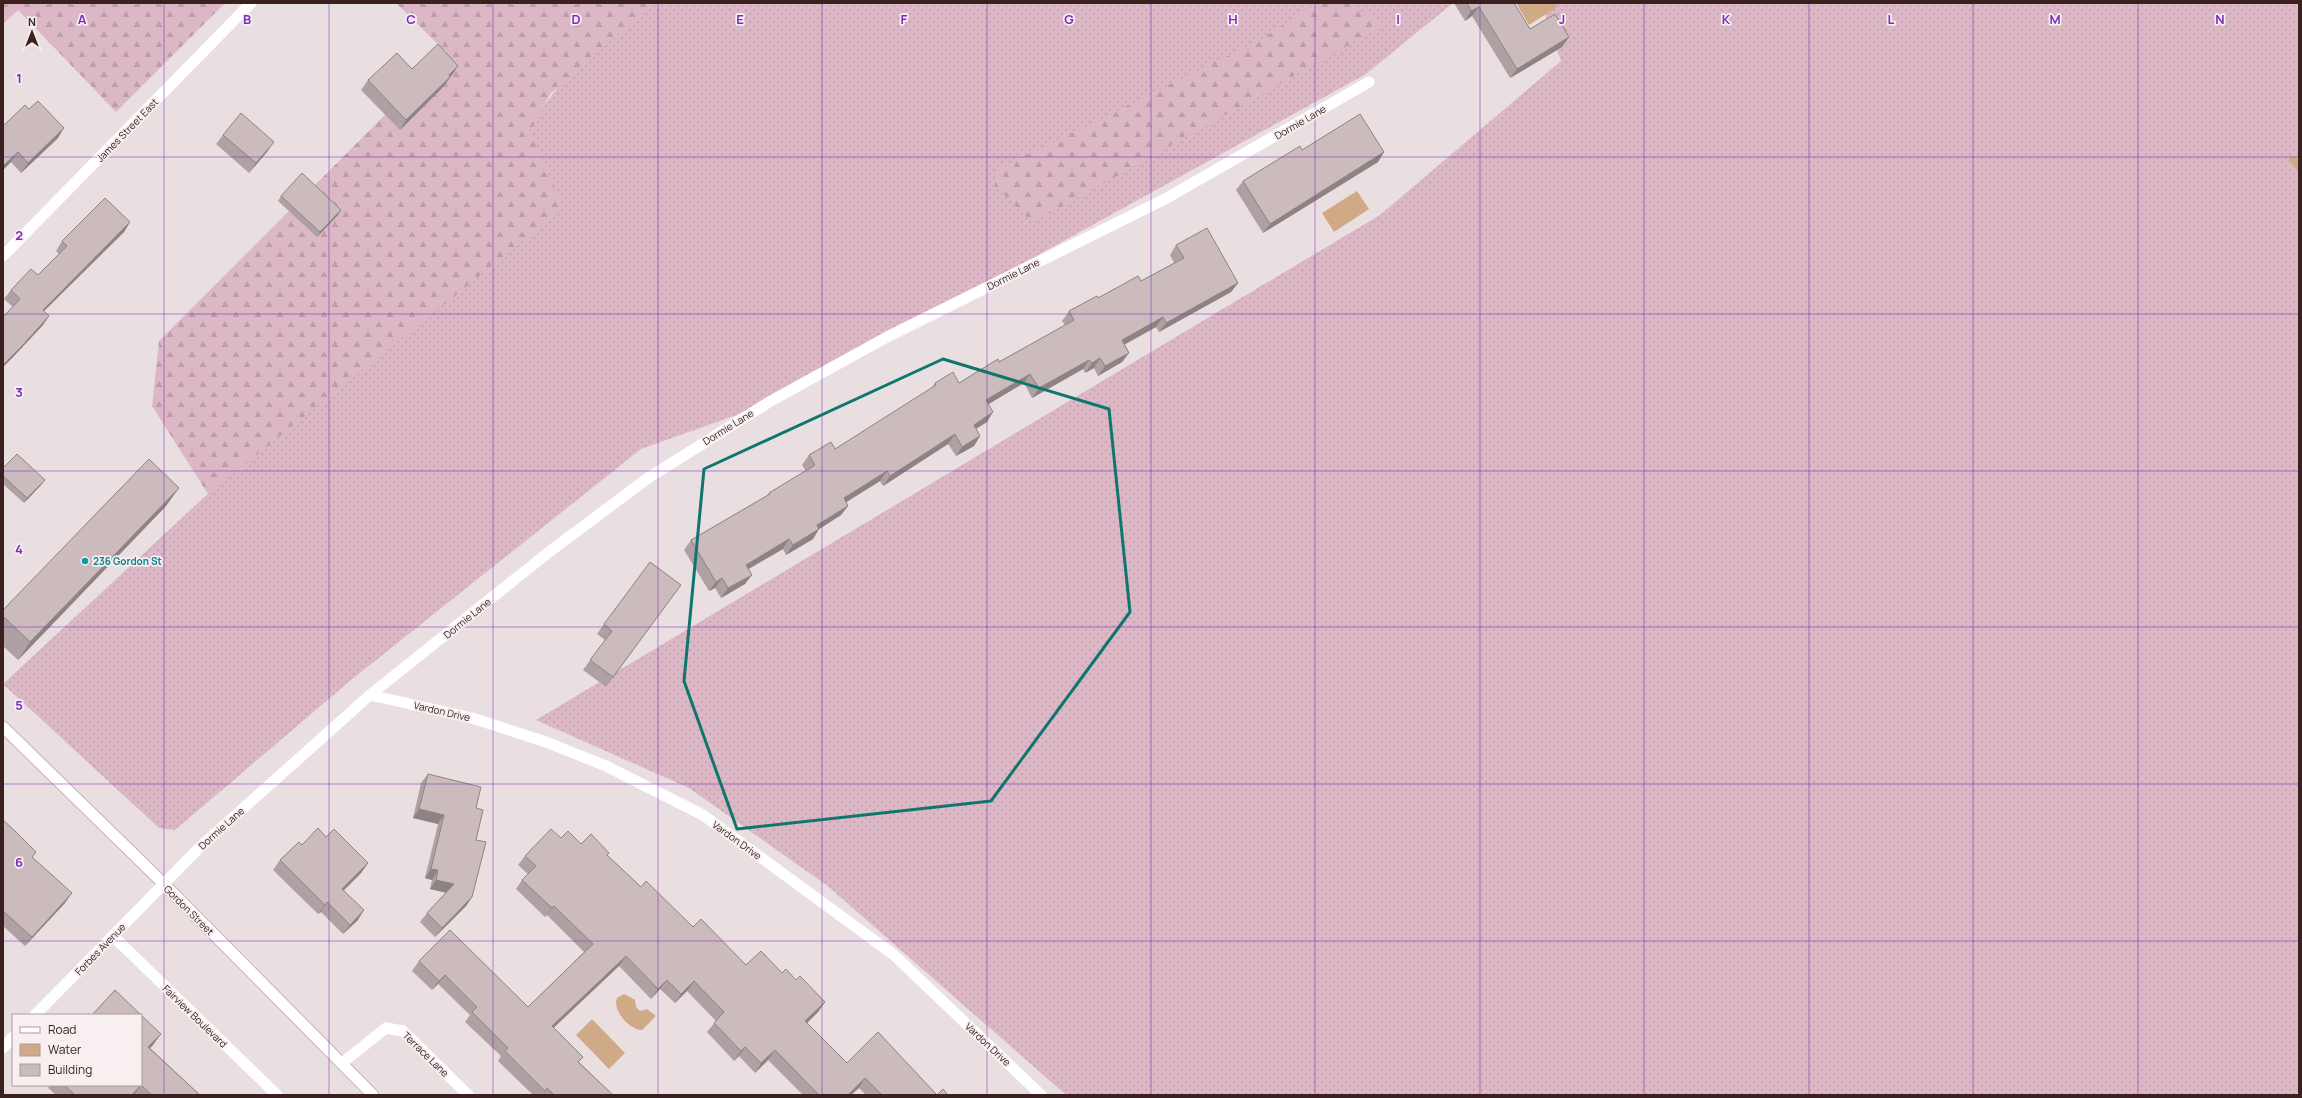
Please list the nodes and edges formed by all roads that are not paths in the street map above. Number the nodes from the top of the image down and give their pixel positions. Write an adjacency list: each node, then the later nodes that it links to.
1 (251, 3): 3 (street, James Street East)
2 (1369, 82): 4 (street, Dormie Lane)
3 (3, 256)
4 (370, 695): 6 (street, Dormie Lane); 15 (street, Vardon Drive)
5 (3, 727): 6 (street, Gordon Street)
6 (164, 884): 7 (street, Forbes Avenue); 11 (street, Gordon Street)
7 (113, 936): 8 (street, Forbes Avenue); 12 (street, Fairview Boulevard)
8 (36, 1014)
9 (12, 1039): 10 (street)
10 (3, 1048)
11 (342, 1063): 13 (street, Gordon Street); 14 (street, Terrace Lane)
12 (277, 1095)
13 (373, 1095)
14 (468, 1095)
15 (1041, 1095)

